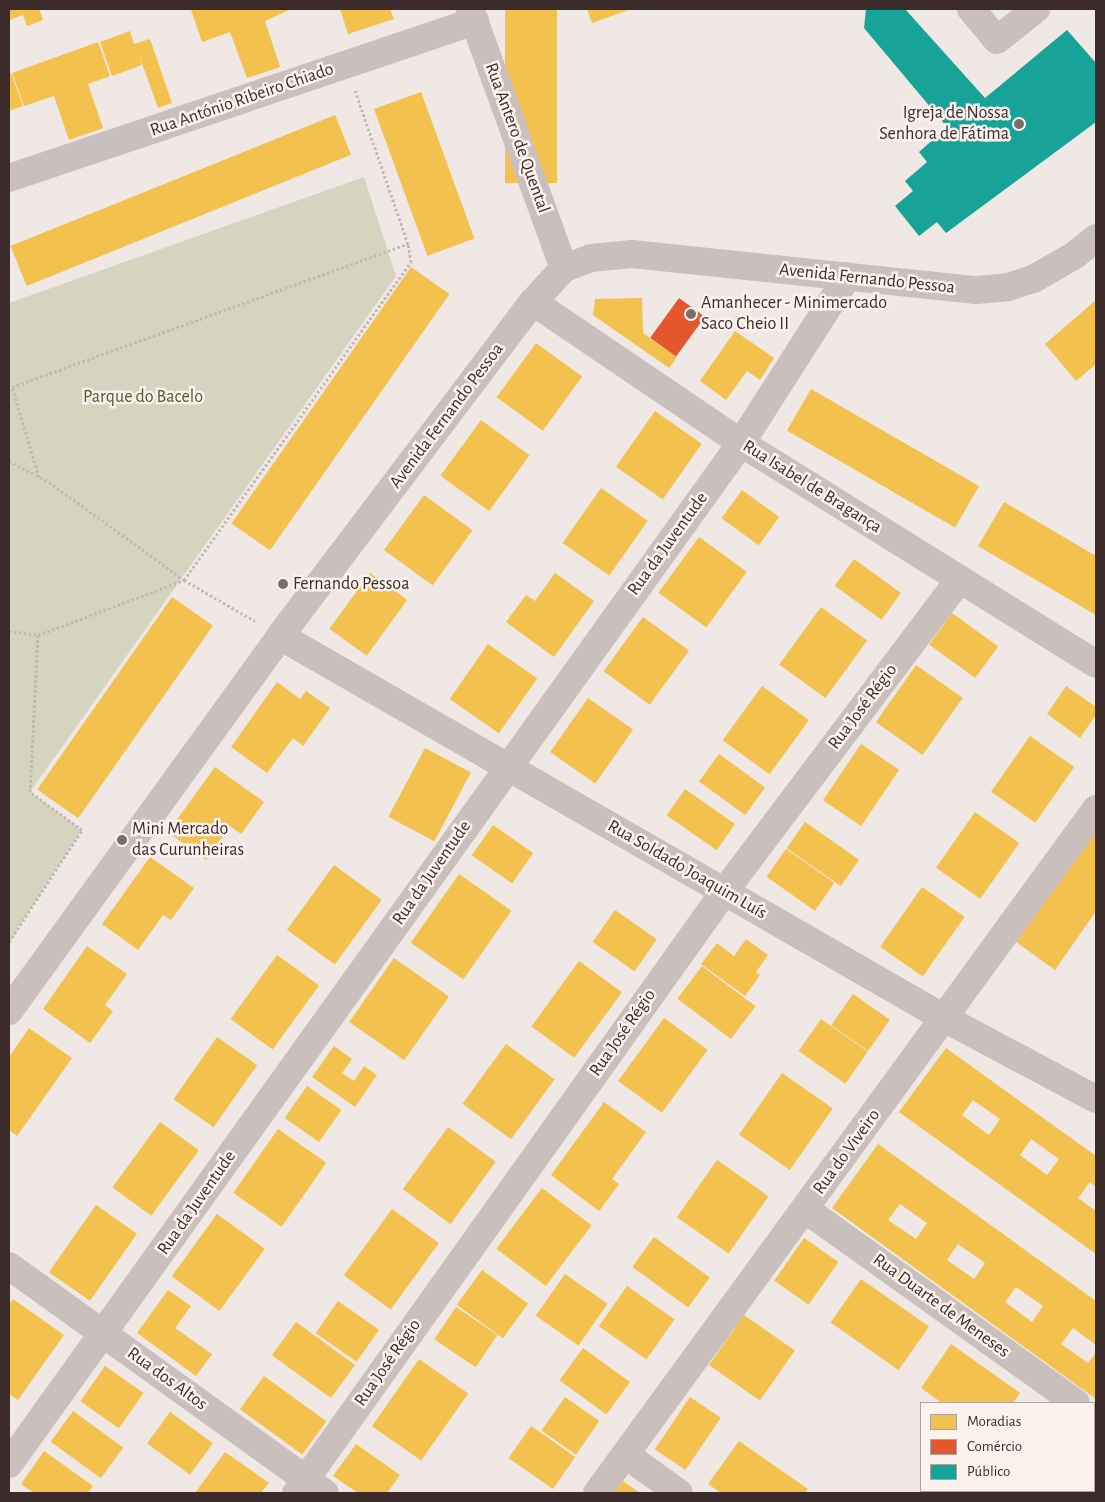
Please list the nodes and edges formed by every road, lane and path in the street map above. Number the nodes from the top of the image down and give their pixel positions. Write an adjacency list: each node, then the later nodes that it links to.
1 (971, 9): 2 (street)
2 (1036, 9)
3 (472, 15): 4 (street, Rua António Ribeiro Chiado); 8 (street, Rua Antero de Quental)
4 (346, 64): 5 (street, Rua António Ribeiro Chiado); 7 (path)
5 (9, 178)
6 (1096, 238): 9 (street, Avenida Fernando Pessoa)
7 (408, 244): 13 (path); 14 (path)
8 (564, 268): 9 (street, Avenida Fernando Pessoa); 10 (street, Avenida Fernando Pessoa)
9 (848, 276): 11 (street, Rua da Juventude)
10 (533, 302): 11 (street, Rua Isabel de Bragança); 18 (street, Avenida Fernando Pessoa)
11 (741, 443): 15 (street, Rua Isabel de Bragança); 20 (street, Rua da Juventude)
12 (9, 461): 13 (path)
13 (39, 477): 14 (path)
14 (184, 580): 17 (path); 18 (path)
15 (959, 580): 19 (street, Rua Isabel de Bragança); 22 (street, Rua José Régio)
16 (9, 631): 17 (path)
17 (38, 635): 23 (path)
18 (280, 636): 20 (street, Rua Soldado Joaquim Luís); 24 (street, Avenida Fernando Pessoa)
19 (1096, 664)
20 (508, 767): 22 (street, Rua Soldado Joaquim Luís); 29 (street, Rua da Juventude)
21 (1096, 809): 25 (street, Rua do Viveiro)
22 (724, 892): 25 (street, Rua Soldado Joaquim Luís); 33 (street, Rua José Régio)
23 (9, 942)
24 (9, 1011)
25 (944, 1018): 26 (street, Rua Soldado Joaquim Luís); 27 (street, Rua do Viveiro)
26 (1096, 1099)
27 (805, 1209): 30 (street, Rua Duarte de Meneses); 31 (street, Rua do Viveiro)
28 (9, 1266): 29 (street, Rua dos Altos)
29 (104, 1334): 32 (street, Rua da Juventude); 33 (street, Rua dos Altos)
30 (1075, 1402)
31 (626, 1456): 34 (street, Rua do Viveiro); 35 (street)
32 (9, 1464)
33 (309, 1489)
34 (597, 1493)
35 (679, 1493)

